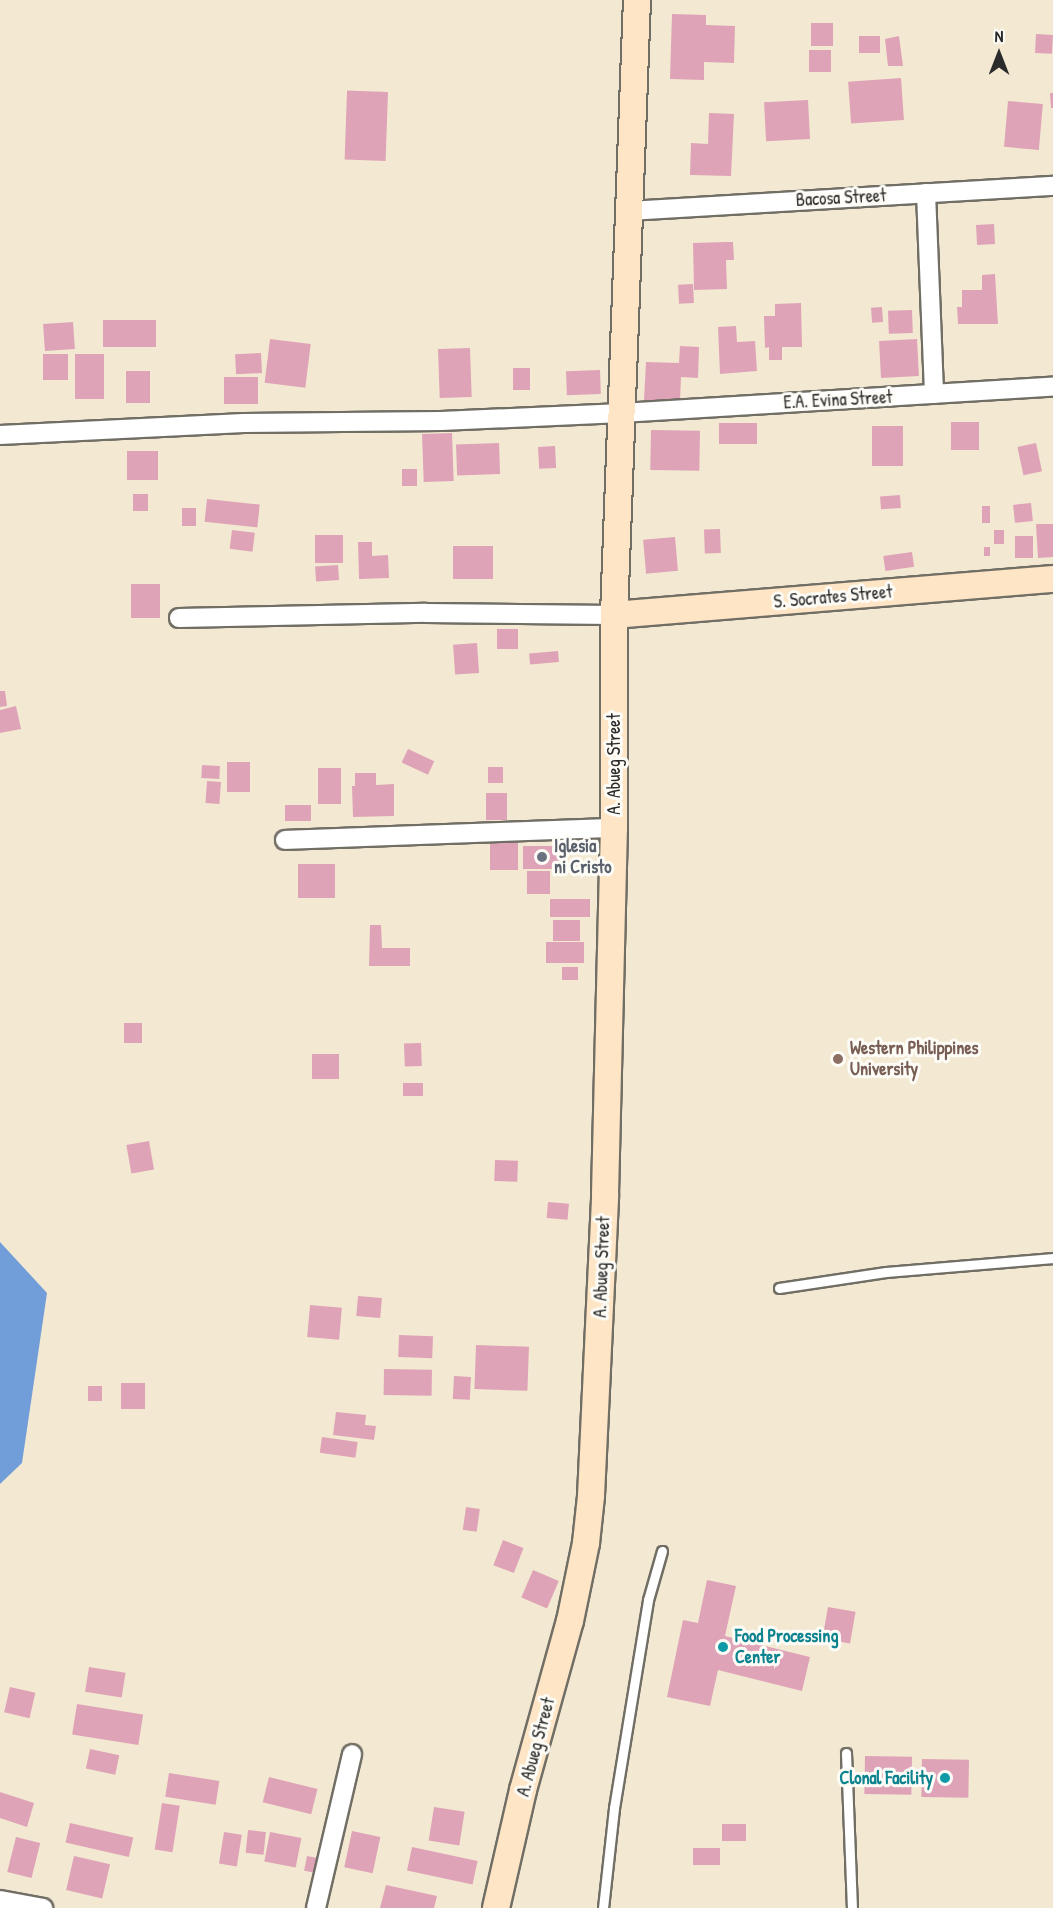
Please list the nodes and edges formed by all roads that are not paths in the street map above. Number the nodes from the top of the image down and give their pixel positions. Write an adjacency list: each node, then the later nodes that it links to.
1 (637, 0): 4 (street, A. Abueg Street)
2 (1053, 186): 3 (street, Bacosa Street)
3 (926, 193): 4 (street, Bacosa Street); 6 (street)
4 (629, 211): 7 (street, A. Abueg Street)
5 (1053, 387): 6 (street, E.A. Evina Street)
6 (934, 394): 7 (street, E.A. Evina Street)
7 (622, 413): 8 (street, E.A. Evina Street); 10 (street, A. Abueg Street)
8 (0, 435)
9 (1053, 579): 10 (street, S. Socrates Street)
10 (614, 615): 11 (street); 12 (street, A. Abueg Street)
11 (179, 618)
12 (614, 828): 13 (street); 22 (street, A. Abueg Street)
13 (285, 840)
14 (1053, 1258): 15 (lane)
15 (779, 1288)
16 (662, 1551): 23 (lane)
17 (846, 1753): 24 (lane)
18 (352, 1754): 21 (street)
19 (0, 1900): 20 (street)
20 (43, 1908)
21 (316, 1908)
22 (496, 1908)
23 (603, 1908)
24 (852, 1908)

